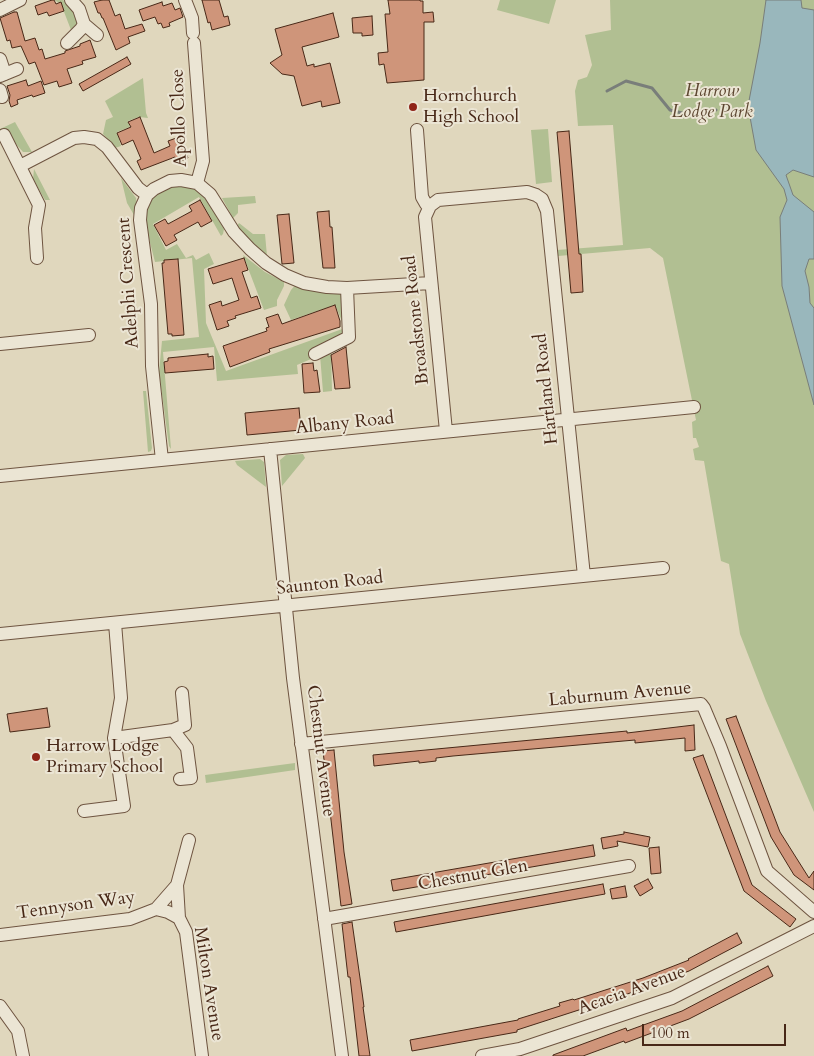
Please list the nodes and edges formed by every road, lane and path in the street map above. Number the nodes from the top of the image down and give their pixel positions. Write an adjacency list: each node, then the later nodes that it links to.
1 (20, 0): 4 (street)
2 (72, 0): 5 (street)
3 (185, 0): 13 (street, Apollo Close)
4 (0, 10)
5 (84, 24): 6 (street); 7 (street)
6 (98, 35)
7 (67, 43)
8 (0, 59): 9 (street)
9 (8, 73)
10 (417, 130): 15 (street)
11 (4, 135): 12 (street)
12 (20, 166): 14 (street); 16 (street)
13 (197, 182): 14 (street, Adelphi Crescent); 18 (street)
14 (147, 195): 26 (street, Adelphi Crescent)
15 (430, 206): 17 (street, Broadstone Road); 23 (street, Hartland Road)
16 (33, 252)
17 (431, 283): 18 (street); 24 (street, Broadstone Road)
18 (347, 288): 21 (street)
19 (89, 335): 20 (street)
20 (0, 344)
21 (315, 354)
22 (694, 406): 23 (street, Albany Road)
23 (568, 419): 24 (street, Albany Road); 29 (street, Hartland Road)
24 (446, 431): 25 (street, Albany Road)
25 (270, 449): 26 (street, Albany Road); 30 (street, Chestnut Avenue)
26 (162, 460): 27 (street, Albany Road)
27 (0, 476)
28 (663, 568): 29 (street, Saunton Road)
29 (584, 576): 30 (street, Saunton Road)
30 (286, 606): 31 (street, Saunton Road); 36 (street, Chestnut Avenue)
31 (115, 623): 32 (street, Saunton Road); 35 (street)
32 (0, 634)
33 (182, 693): 34 (street)
34 (174, 730): 35 (street); 37 (street)
35 (114, 738): 38 (street)
36 (301, 744): 43 (street, Laburnum Avenue); 45 (street, Chestnut Avenue)
37 (180, 780)
38 (84, 811)
39 (189, 840): 41 (street, Milton Avenue)
40 (629, 866): 45 (street, Chestnut Glen)
41 (177, 885): 42 (street, Milton Avenue); 44 (street, Milton Avenue)
42 (156, 909): 44 (street, Milton Avenue); 47 (street, Tennyson Way)
43 (814, 912)
44 (178, 918): 50 (street, Milton Avenue)
45 (324, 919): 51 (street, Chestnut Avenue)
46 (814, 926): 52 (street, Acacia Avenue)
47 (0, 935)
48 (0, 1006): 49 (street)
49 (23, 1056)
50 (202, 1056)
51 (342, 1056)
52 (482, 1056)

